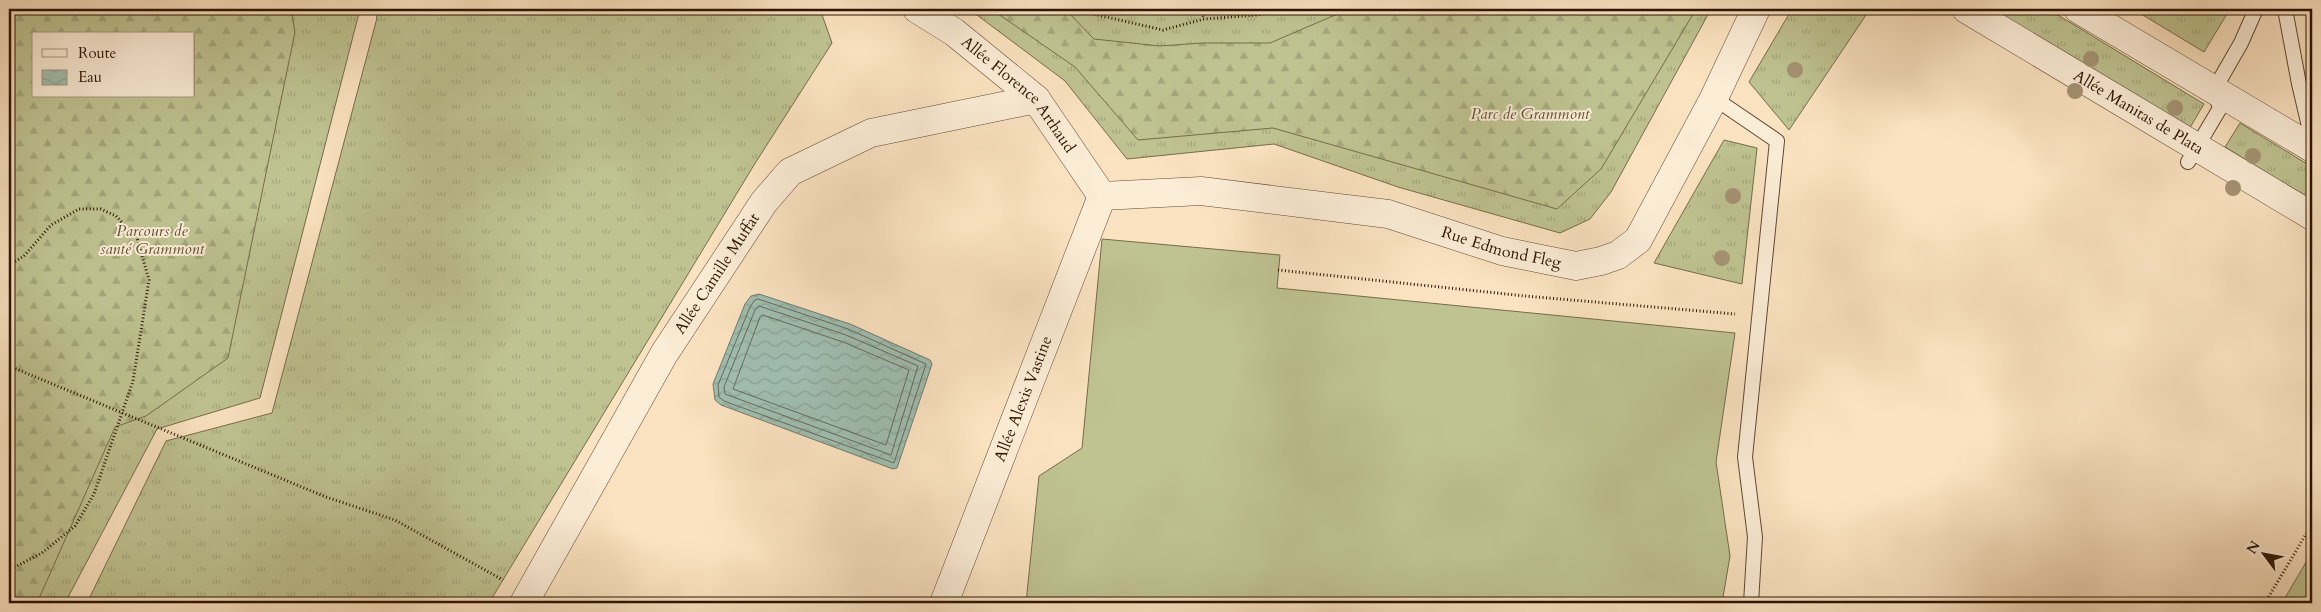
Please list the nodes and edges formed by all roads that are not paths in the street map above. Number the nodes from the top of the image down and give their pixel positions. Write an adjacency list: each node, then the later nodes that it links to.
1 (917, 9): 9 (street, Allée Florence Arthaud)
2 (1756, 9): 8 (street, Rue Edmond Fleg)
3 (2078, 9): 7 (street)
4 (2256, 9): 7 (lane)
5 (2285, 9): 10 (lane)
6 (1959, 12): 12 (street, Allée Manitas de Plata)
7 (2214, 90): 11 (street); 12 (lane)
8 (1714, 98): 13 (street, Rue Edmond Fleg); 17 (lane)
9 (1036, 99): 13 (street, Allée Florence Arthaud); 15 (street, Allée Camille Muffat)
10 (2312, 138)
11 (2312, 148)
12 (2192, 154): 14 (street, Allée Manitas de Plata)
13 (1102, 196): 16 (street, Allée Alexis Vastine)
14 (2312, 216)
15 (526, 599)
16 (944, 603)
17 (1751, 603)

